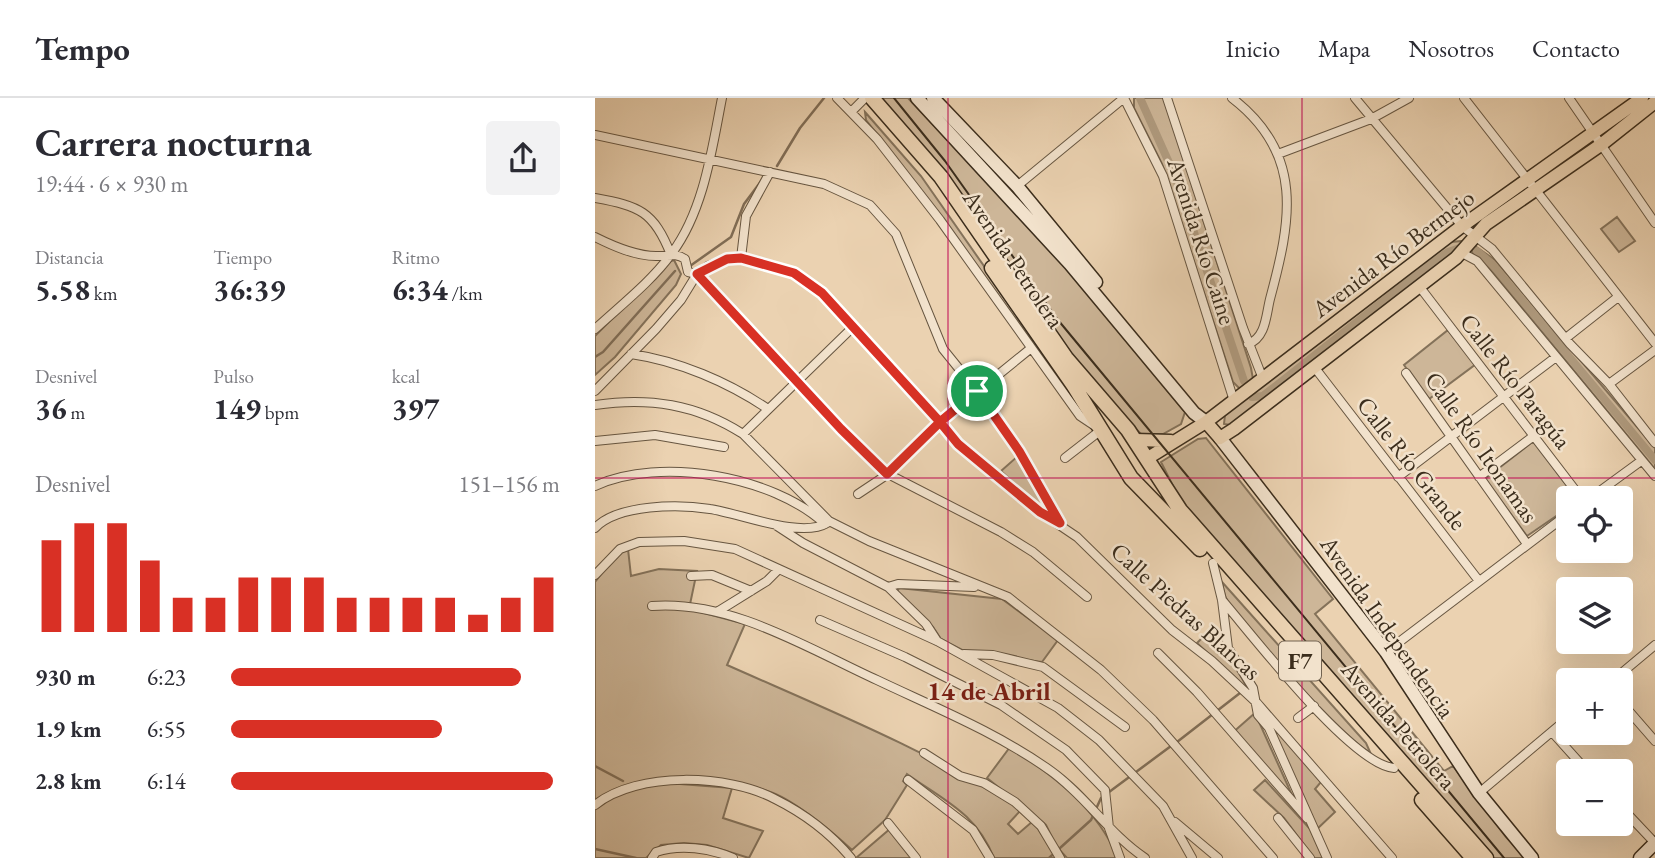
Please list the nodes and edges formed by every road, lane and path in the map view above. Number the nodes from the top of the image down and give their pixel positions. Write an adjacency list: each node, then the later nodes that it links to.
1 (722, 98): 20 (street)
2 (837, 98): 15 (street)
3 (917, 98): 23 (main road, Avenida Independencia)
4 (933, 98): 23 (main road, Avenida Independencia)
5 (1124, 98): 23 (street); 52 (street, Avenida Río Caine)
6 (1167, 98): 39 (street, Avenida Río Caine)
7 (1232, 98): 19 (street)
8 (1355, 98): 16 (street)
9 (1409, 98): 16 (street)
10 (1464, 98): 22 (street)
11 (1569, 98): 18 (street)
12 (1641, 98): 18 (main road, Avenida Río Bermejo)
13 (866, 99): 15 (street); 57 (highway, Avenida Petrolera / F7); 62 (highway, Avenida Petrolera / F7)
14 (1655, 103): 18 (main road, Avenida Río Bermejo)
15 (852, 111): 40 (street)
16 (1371, 119): 19 (street); 26 (street)
17 (595, 135): 20 (street)
18 (1598, 139): 22 (main road, Avenida Río Bermejo); 25 (street)
19 (1277, 154): 39 (street)
20 (710, 160): 21 (street); 30 (street)
21 (771, 172): 31 (street); 50 (street)
22 (1530, 184): 26 (main road, Avenida Río Bermejo); 28 (main road, Avenida Río Bermejo); 34 (street)
23 (1012, 190): 56 (main road, Avenida Independencia)
24 (595, 198): 30 (street)
25 (1655, 223)
26 (1462, 226): 28 (street); 46 (main road, Avenida Río Bermejo)
27 (595, 237): 30 (street)
28 (1475, 237): 29 (main road, Avenida Río Bermejo); 37 (street)
29 (1462, 253): 33 (main road, Avenida Río Bermejo); 43 (street)
30 (671, 254): 32 (street); 35 (street)
31 (741, 258): 32 (street); 36 (street)
32 (697, 274): 42 (street); 47 (street)
33 (1419, 286): 44 (main road, Avenida Río Bermejo); 51 (street, Calle Río Paragúa)
34 (1618, 297): 37 (street); 38 (street)
35 (595, 329)
36 (851, 329): 47 (street); 55 (street)
37 (1566, 338): 48 (street)
38 (1655, 343)
39 (1248, 344): 46 (street, Avenida Río Caine)
40 (1030, 349): 50 (street); 57 (street)
41 (1655, 350): 48 (street)
42 (631, 354): 49 (street); 54 (street)
43 (1556, 357): 51 (street); 70 (street)
44 (1315, 368): 61 (main road, Avenida Río Bermejo); 73 (street, Calle Río Grande)
45 (1406, 373): 60 (street, Calle Río Itonamas)
46 (1263, 379): 52 (main road, Avenida Río Bermejo)
47 (798, 380): 54 (street); 71 (street)
48 (1609, 384): 65 (street)
49 (595, 391)
50 (977, 391): 55 (street); 80 (street)
51 (1504, 396): 59 (street, Calle Río Paragúa); 60 (street)
52 (1234, 401): 56 (main road, Avenida Río Bermejo)
53 (595, 405): 58 (street)
54 (768, 409): 58 (street)
55 (940, 422): 71 (street); 80 (street)
56 (1206, 422): 61 (main road, Avenida Independencia); 63 (main road, Avenida Río Bermejo)
57 (1101, 430): 67 (street); 69 (highway, Avenida Petrolera / F7)
58 (743, 433): 79 (street)
59 (1535, 435): 74 (street); 76 (street, Calle Río Paragúa)
60 (1451, 437): 73 (street); 74 (street, Calle Río Itonamas)
61 (1220, 438): 100 (main road, Avenida Independencia)
62 (1135, 440): 63 (main road); 68 (highway, F7); 69 (highway)
63 (1171, 441): 68 (main road, Avenida Río Bermejo)
64 (595, 442): 66 (street)
65 (1655, 443)
66 (725, 447)
67 (1065, 458)
68 (1148, 458): 69 (highway); 140 (highway, Avenida Petrolera / F7)
69 (1120, 461): 85 (highway, Avenida Petrolera / F7)
70 (1641, 461): 72 (street); 77 (street)
71 (887, 474): 78 (street); 93 (street)
72 (1655, 476)
73 (1398, 477): 89 (street, Calle Río Grande)
74 (1479, 477): 84 (street, Calle Río Itonamas)
75 (595, 486): 79 (street)
76 (1572, 486)
77 (1607, 486)
78 (858, 494)
79 (827, 523): 82 (street); 91 (street)
80 (1060, 523): 104 (street, Calle Piedras Blancas)
81 (1556, 523): 84 (street)
82 (774, 524): 83 (street); 90 (street)
83 (595, 528)
84 (1527, 544): 89 (street)
85 (1213, 563): 94 (street); 114 (highway, Avenida Petrolera / F7)
86 (778, 570): 87 (street); 92 (street); 98 (street)
87 (595, 575)
88 (691, 576): 92 (street)
89 (1479, 581): 100 (street)
90 (888, 587): 91 (street); 98 (street)
91 (982, 587): 135 (street)
92 (751, 592): 96 (street)
93 (1087, 597)
94 (1222, 600): 104 (street); 105 (street)
95 (652, 606): 96 (street)
96 (717, 612): 122 (street)
97 (820, 620): 122 (street)
98 (937, 641): 102 (street)
99 (1655, 645): 103 (street)
100 (1386, 652): 116 (main road, Avenida Independencia)
101 (1158, 653): 123 (street)
102 (961, 654): 108 (street); 118 (street)
103 (1628, 668)
104 (1257, 703): 123 (street); 138 (street, Calle Piedras Blancas)
105 (1314, 706): 107 (street); 114 (street)
106 (1633, 716): 111 (street)
107 (1298, 718)
108 (1125, 727)
109 (1556, 728): 110 (street)
110 (1552, 732): 113 (street); 116 (street)
111 (1655, 741)
112 (924, 753): 131 (street)
113 (1576, 759)
114 (1394, 768): 139 (highway, Avenida Petrolera / F7)
115 (908, 780): 130 (street)
116 (1479, 793): 141 (main road, Avenida Independencia)
117 (595, 805): 128 (street)
118 (1168, 814): 125 (street); 134 (street)
119 (1278, 818): 136 (street)
120 (1633, 820): 124 (street)
121 (888, 823): 129 (street)
122 (1108, 828): 132 (street); 133 (street)
123 (1315, 829): 137 (street)
124 (1655, 843): 142 (main road)
125 (1189, 856)
126 (652, 858): 127 (street)
127 (733, 858)
128 (851, 858)
129 (916, 858)
130 (990, 858)
131 (1060, 858)
132 (1120, 858)
133 (1145, 858)
134 (1218, 858)
135 (1273, 858)
136 (1310, 858)
137 (1329, 858)
138 (1391, 858)
139 (1473, 858)
140 (1486, 858)
141 (1532, 858)
142 (1640, 858)

